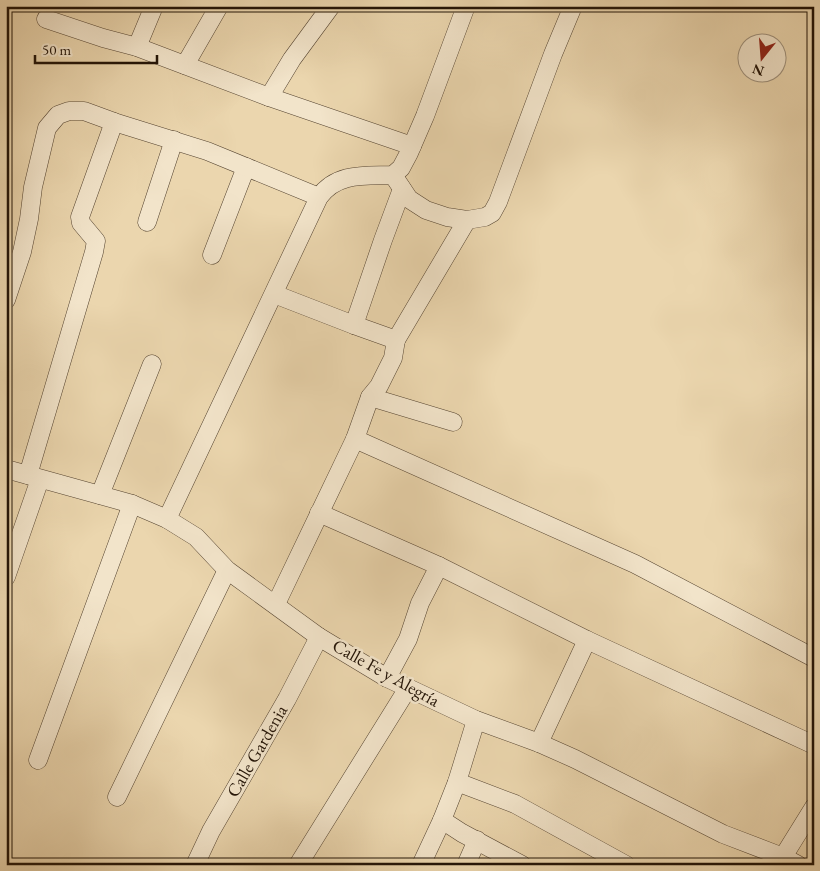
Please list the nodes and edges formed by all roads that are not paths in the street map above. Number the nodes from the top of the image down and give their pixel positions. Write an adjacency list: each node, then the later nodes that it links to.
1 (154, 6): 7 (street)
2 (218, 6): 8 (street)
3 (331, 6): 9 (street)
4 (573, 6): 16 (street)
5 (462, 8): 12 (street)
6 (46, 19): 7 (street)
7 (136, 47): 8 (street)
8 (185, 65): 9 (street)
9 (269, 96): 12 (street)
10 (114, 122): 11 (street); 20 (street); 28 (street)
11 (174, 140): 13 (street); 17 (street)
12 (412, 146): 14 (street)
13 (246, 167): 15 (street); 18 (street)
14 (397, 182): 15 (street); 16 (street); 21 (street)
15 (319, 197): 19 (street)
16 (466, 220): 22 (street)
17 (147, 222)
18 (212, 256)
19 (274, 294): 21 (street); 32 (street)
20 (6, 300)
21 (354, 325): 22 (street)
22 (396, 340): 24 (street)
23 (152, 364): 29 (street)
24 (370, 397): 25 (street); 26 (street)
25 (453, 422)
26 (355, 439): 31 (street); 39 (street)
27 (6, 469): 28 (street, Calle Fe y Alegría)
28 (34, 477): 29 (street, Calle Fe y Alegría); 35 (street)
29 (100, 495): 30 (street, Calle Fe y Alegría)
30 (132, 504): 32 (street, Calle Fe y Alegría); 45 (street)
31 (319, 514): 33 (street); 36 (street)
32 (166, 518): 34 (street, Calle Fe y Alegría)
33 (439, 566): 38 (street); 40 (street)
34 (227, 570): 36 (street, Calle Fe y Alegría); 47 (street)
35 (6, 577)
36 (276, 604): 37 (street, Calle Fe y Alegría)
37 (319, 636): 40 (street, Calle Fe y Alegría); 52 (street, Calle Gardenia)
38 (587, 640): 43 (street); 44 (street)
39 (814, 658)
40 (388, 678): 41 (street, Calle Fe y Alegría)
41 (408, 688): 42 (street, Calle Fe y Alegría); 53 (street)
42 (476, 720): 43 (street, Calle Fe y Alegría); 46 (street)
43 (539, 743): 51 (street, Calle Fe y Alegría)
44 (814, 745)
45 (38, 760)
46 (456, 782): 49 (street); 57 (street)
47 (117, 798)
48 (814, 807): 51 (street)
49 (442, 820): 50 (street); 54 (street)
50 (476, 840): 55 (street); 56 (street)
51 (787, 862)
52 (195, 865)
53 (298, 865)
54 (421, 865)
55 (466, 865)
56 (522, 865)
57 (626, 865)

